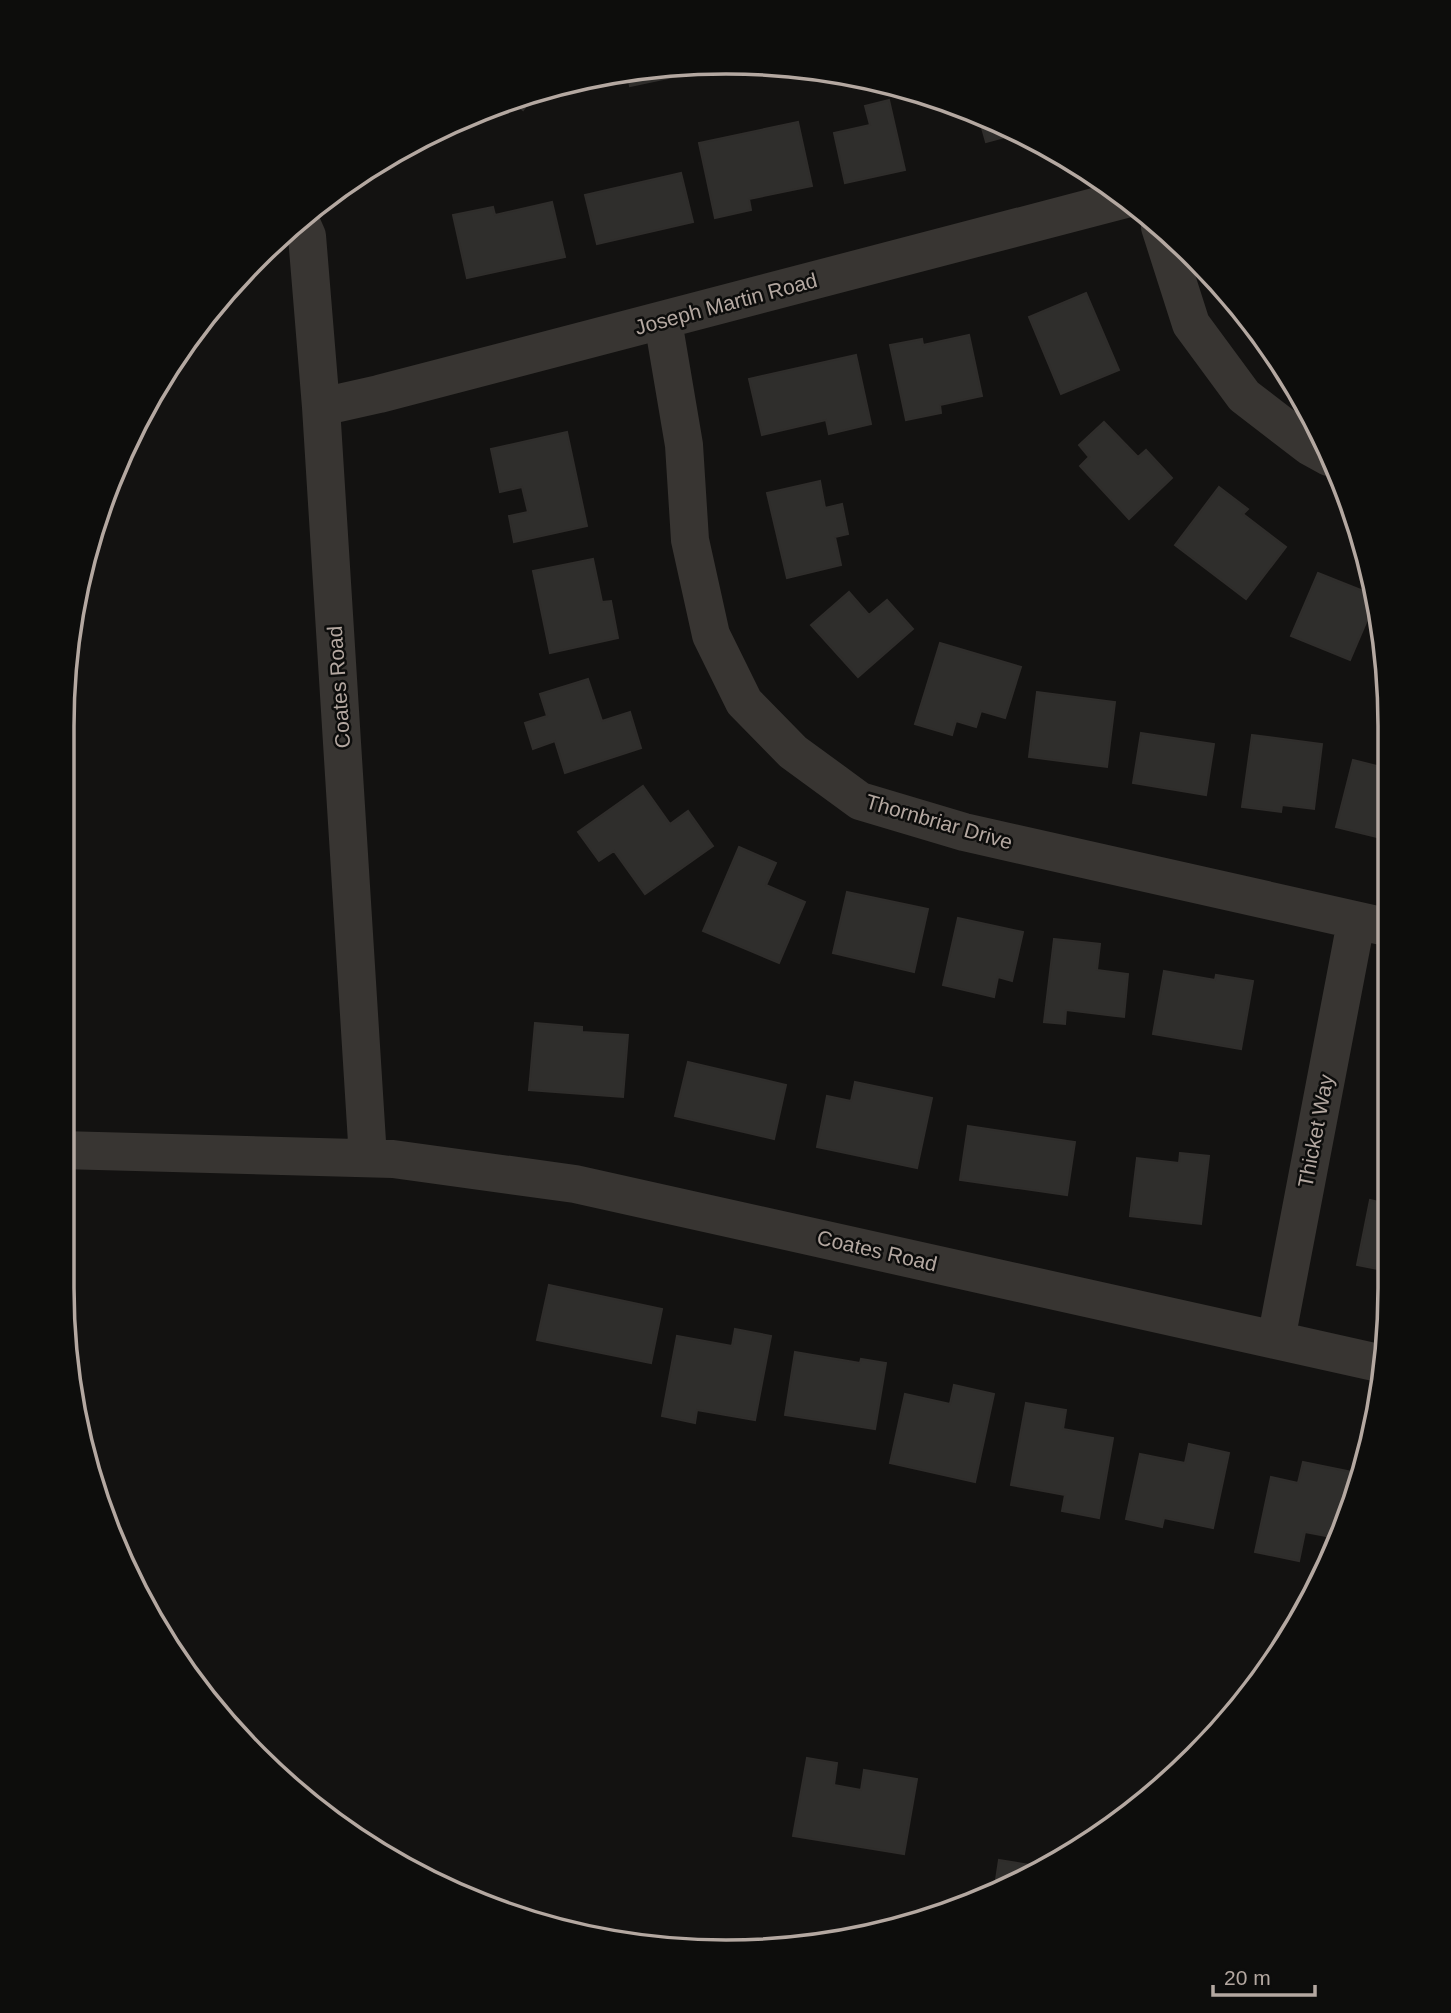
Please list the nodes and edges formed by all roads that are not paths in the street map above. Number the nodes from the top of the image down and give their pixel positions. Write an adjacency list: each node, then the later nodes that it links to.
1 (1114, 202): 4 (street, Joseph Martin Road)
2 (304, 229): 5 (street, Coates Road)
3 (1166, 245): 6 (street)
4 (663, 321): 5 (street, Joseph Martin Road); 7 (street, Thornbriar Drive)
5 (321, 407): 9 (street, Coates Road)
6 (1316, 450)
7 (1371, 924): 10 (street, Thicket Way)
8 (74, 1150): 9 (street, Coates Road)
9 (368, 1158): 10 (street, Coates Road)
10 (1276, 1340): 11 (street, Coates Road)
11 (1373, 1362)

